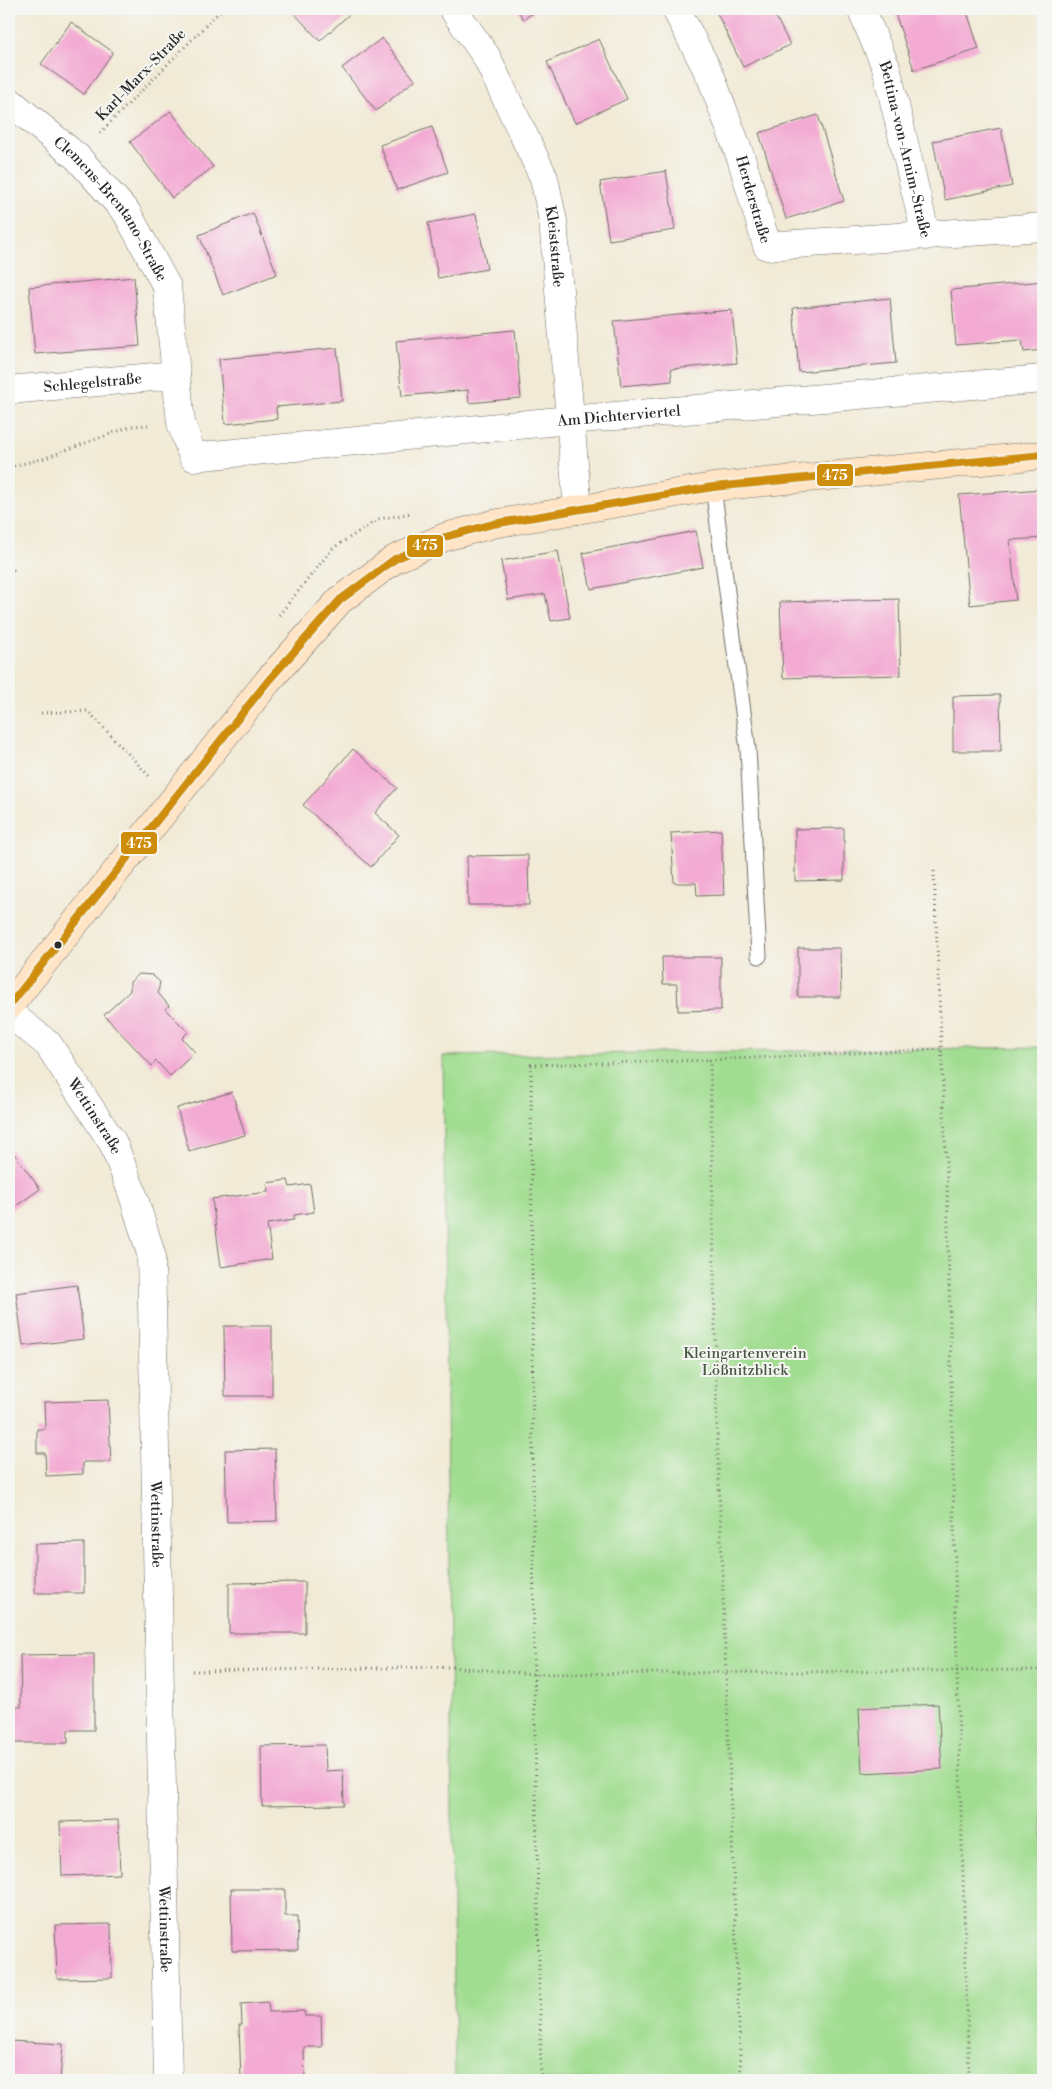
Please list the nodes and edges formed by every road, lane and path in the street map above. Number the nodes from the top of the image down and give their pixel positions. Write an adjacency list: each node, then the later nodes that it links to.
1 (222, 9): 6 (path, Karl-Marx-Straße)
2 (452, 9): 12 (street, Kleiststraße)
3 (676, 9): 8 (street, Herderstraße)
4 (861, 9): 8 (street, Bettina-von-Arnim-Straße)
5 (9, 101): 6 (street, Clemens-Brentano-Straße)
6 (77, 157): 9 (street, Clemens-Brentano-Straße)
7 (1043, 227): 8 (street, Bettina-von-Arnim-Straße)
8 (926, 236)
9 (176, 375): 11 (street, Schlegelstraße); 13 (street, Clemens-Brentano-Straße)
10 (1043, 379): 12 (street, Am Dichterviertel)
11 (9, 390)
12 (570, 420): 15 (street, Am Dichterviertel); 20 (street, Kleiststraße)
13 (181, 423): 15 (street, Clemens-Brentano-Straße); 16 (path)
14 (1043, 455): 17 (street)
15 (193, 457)
16 (9, 467)
17 (713, 486): 20 (street); 26 (lane)
18 (9, 490): 19 (path)
19 (9, 498)
20 (578, 510): 24 (street)
21 (9, 567): 22 (path)
22 (14, 571)
23 (41, 713): 24 (path)
24 (171, 803): 27 (street)
25 (934, 871): 29 (path)
26 (759, 956)
27 (9, 1006)
28 (9, 1013): 33 (street, Wettinstraße)
29 (940, 1049): 30 (path); 31 (path)
30 (710, 1060): 34 (path); 35 (path)
31 (957, 1670): 32 (path); 34 (path); 39 (path)
32 (1043, 1670)
33 (159, 1671): 35 (path); 36 (street, Wettinstraße)
34 (725, 1673): 35 (path); 38 (path)
35 (534, 1674): 37 (path)
36 (168, 2080)
37 (541, 2080)
38 (741, 2080)
39 (970, 2080)

